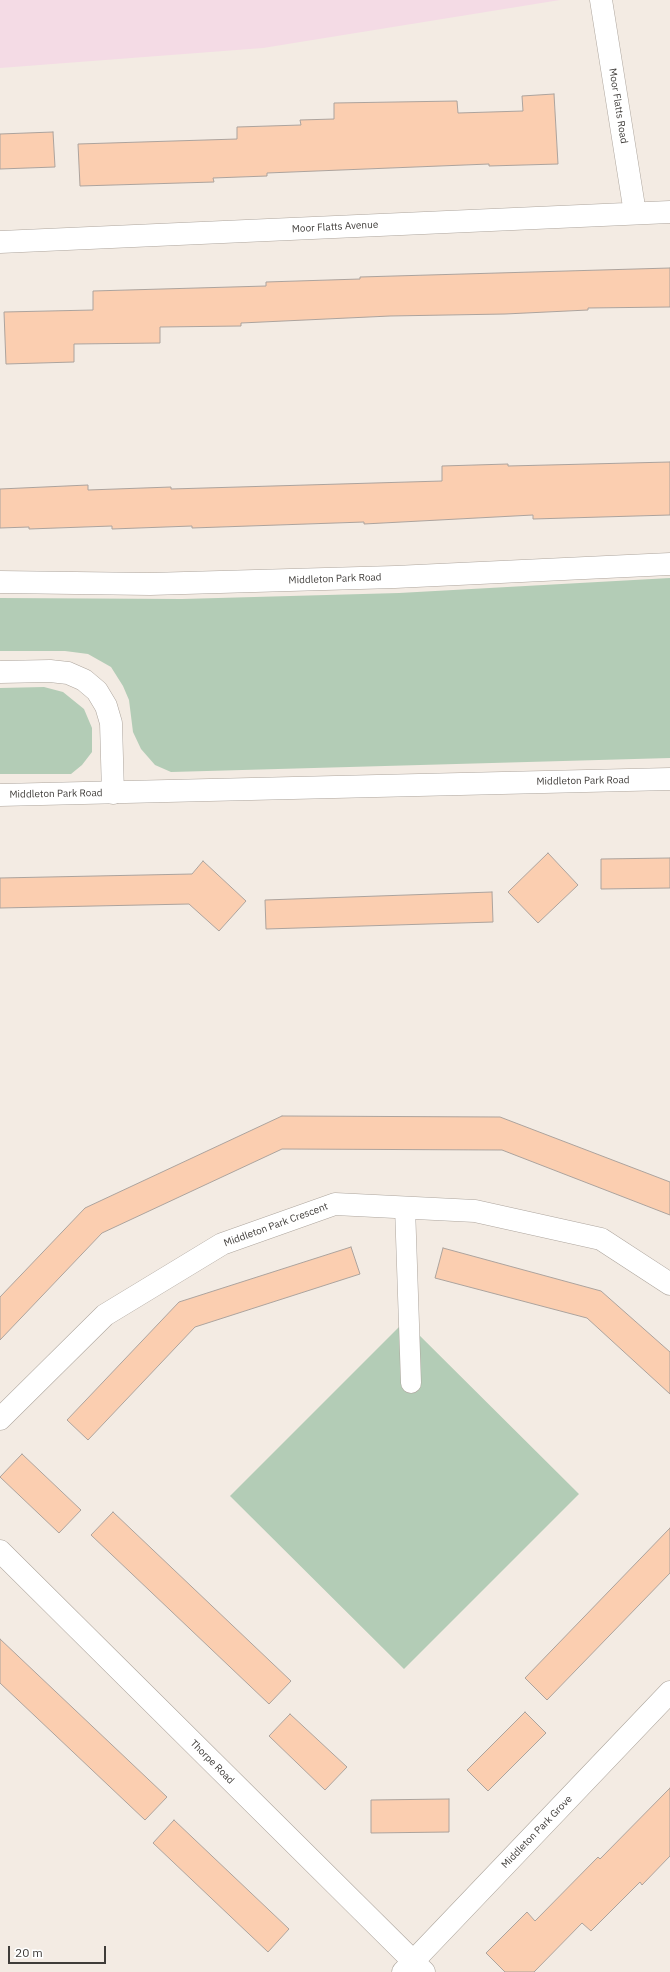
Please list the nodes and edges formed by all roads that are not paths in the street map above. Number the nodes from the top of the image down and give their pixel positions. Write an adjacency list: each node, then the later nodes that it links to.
1 (601, 0): 3 (street, Moor Flatts Road)
2 (670, 212): 3 (street, Moor Flatts Avenue)
3 (635, 213): 4 (street, Moor Flatts Avenue)
4 (0, 242)
5 (670, 564): 6 (street, Middleton Park Road)
6 (0, 582)
7 (0, 672): 9 (street, Middleton Park Road)
8 (670, 779): 9 (street, Middleton Park Road)
9 (113, 793): 10 (street, Middleton Park Road)
10 (0, 795)
11 (405, 1207): 12 (street, Middleton Park Crescent); 13 (lane); 14 (street, Middleton Park Crescent)
12 (670, 1284)
13 (411, 1383)
14 (0, 1419)
15 (0, 1551): 17 (street, Thorpe Road)
16 (670, 1692): 17 (street, Middleton Park Grove)
17 (414, 1969)

